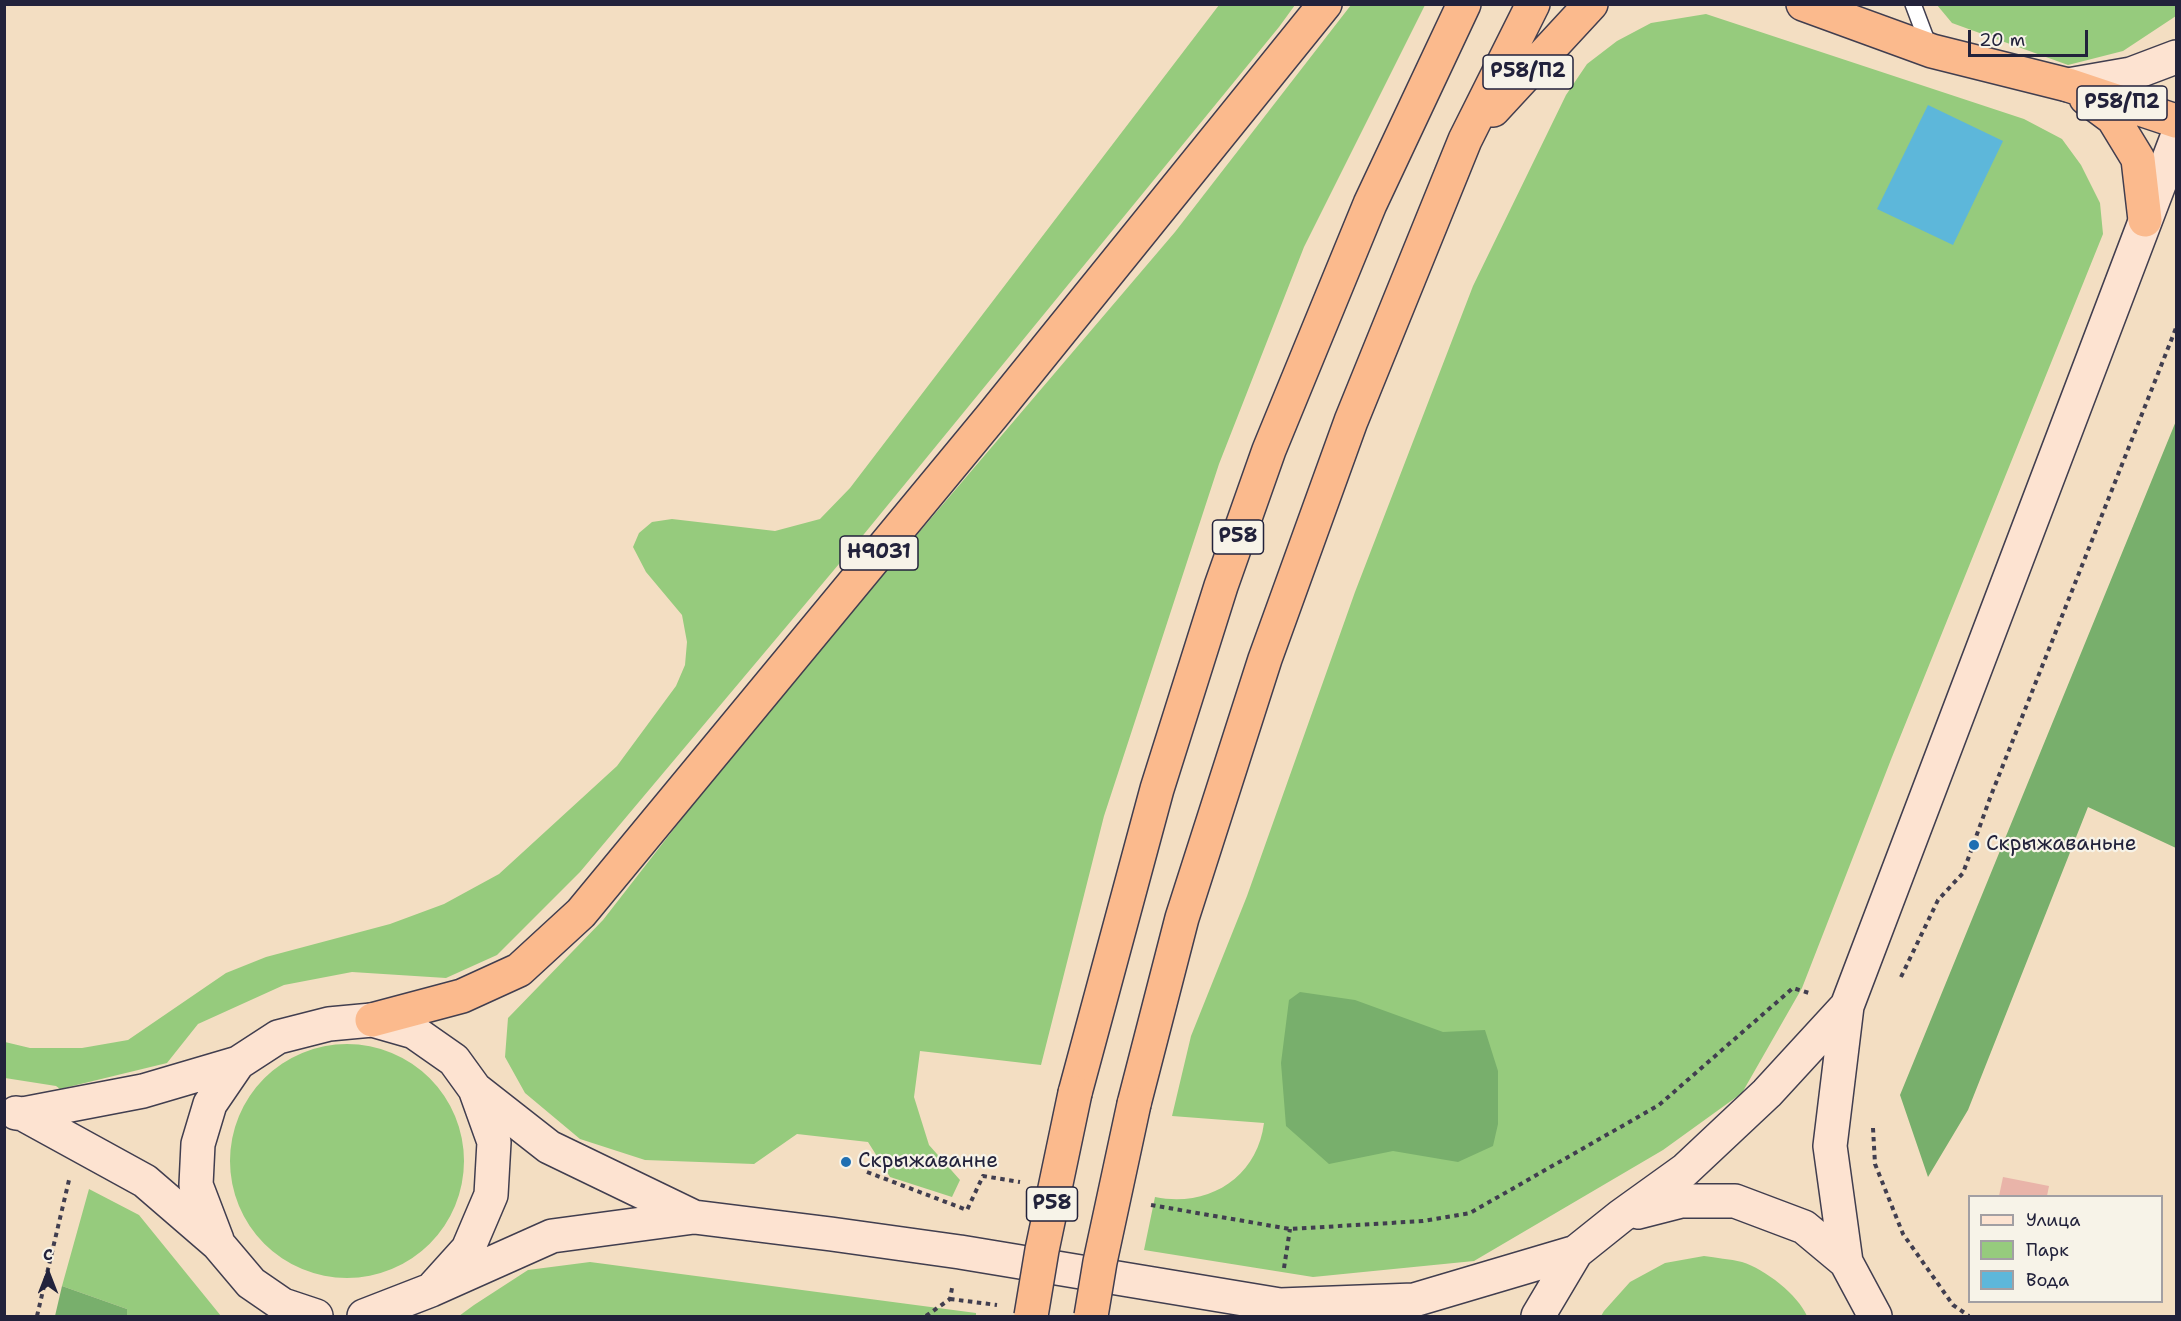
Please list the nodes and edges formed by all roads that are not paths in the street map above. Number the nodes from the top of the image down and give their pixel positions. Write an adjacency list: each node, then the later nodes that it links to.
1 (1325, 4): 15 (highway, Н9031)
2 (1464, 4): 28 (highway, Р58, bridge)
3 (1533, 4): 11 (highway, Р58)
4 (1591, 4): 11 (highway, Р58/П2)
5 (1803, 4): 7 (highway, Р58/П2)
6 (1913, 4): 7 (lane)
7 (1932, 51): 9 (highway, Р58/П2)
8 (2176, 57): 9 (main road, Р58/П2)
9 (2068, 85): 10 (highway, Р58/П2); 13 (highway, Р58/П2)
10 (2176, 121)
11 (1465, 140): 29 (highway, Р58, bridge)
12 (2176, 140): 13 (main road, Р58/П2)
13 (2145, 220): 14 (main road, Р58/П2)
14 (1847, 1006): 19 (main road, Р58/П2); 23 (main road, Р58/П2)
15 (372, 1020): 16 (main road, Н9031); 17 (main road, Н9031)
16 (238, 1063): 18 (main road, Н9031); 21 (main road, Н9031)
17 (475, 1089): 20 (main road, Н9031); 24 (main road, Н9031)
18 (14, 1113): 21 (main road, Н9031)
19 (1621, 1216): 22 (main road, Р58/П2); 23 (main road, Р58/П2)
20 (694, 1217): 24 (main road, Н9031); 25 (main road, Н9031)
21 (219, 1244): 26 (main road, Н9031)
22 (1576, 1252): 25 (main road, Н9031); 30 (main road, Р58/П2)
23 (1846, 1262): 31 (main road, Р58/П2)
24 (432, 1290): 27 (main road, Н9031)
25 (1312, 1311)
26 (316, 1317)
27 (364, 1317)
28 (1031, 1317)
29 (1092, 1317)
30 (1538, 1317)
31 (1875, 1317)

